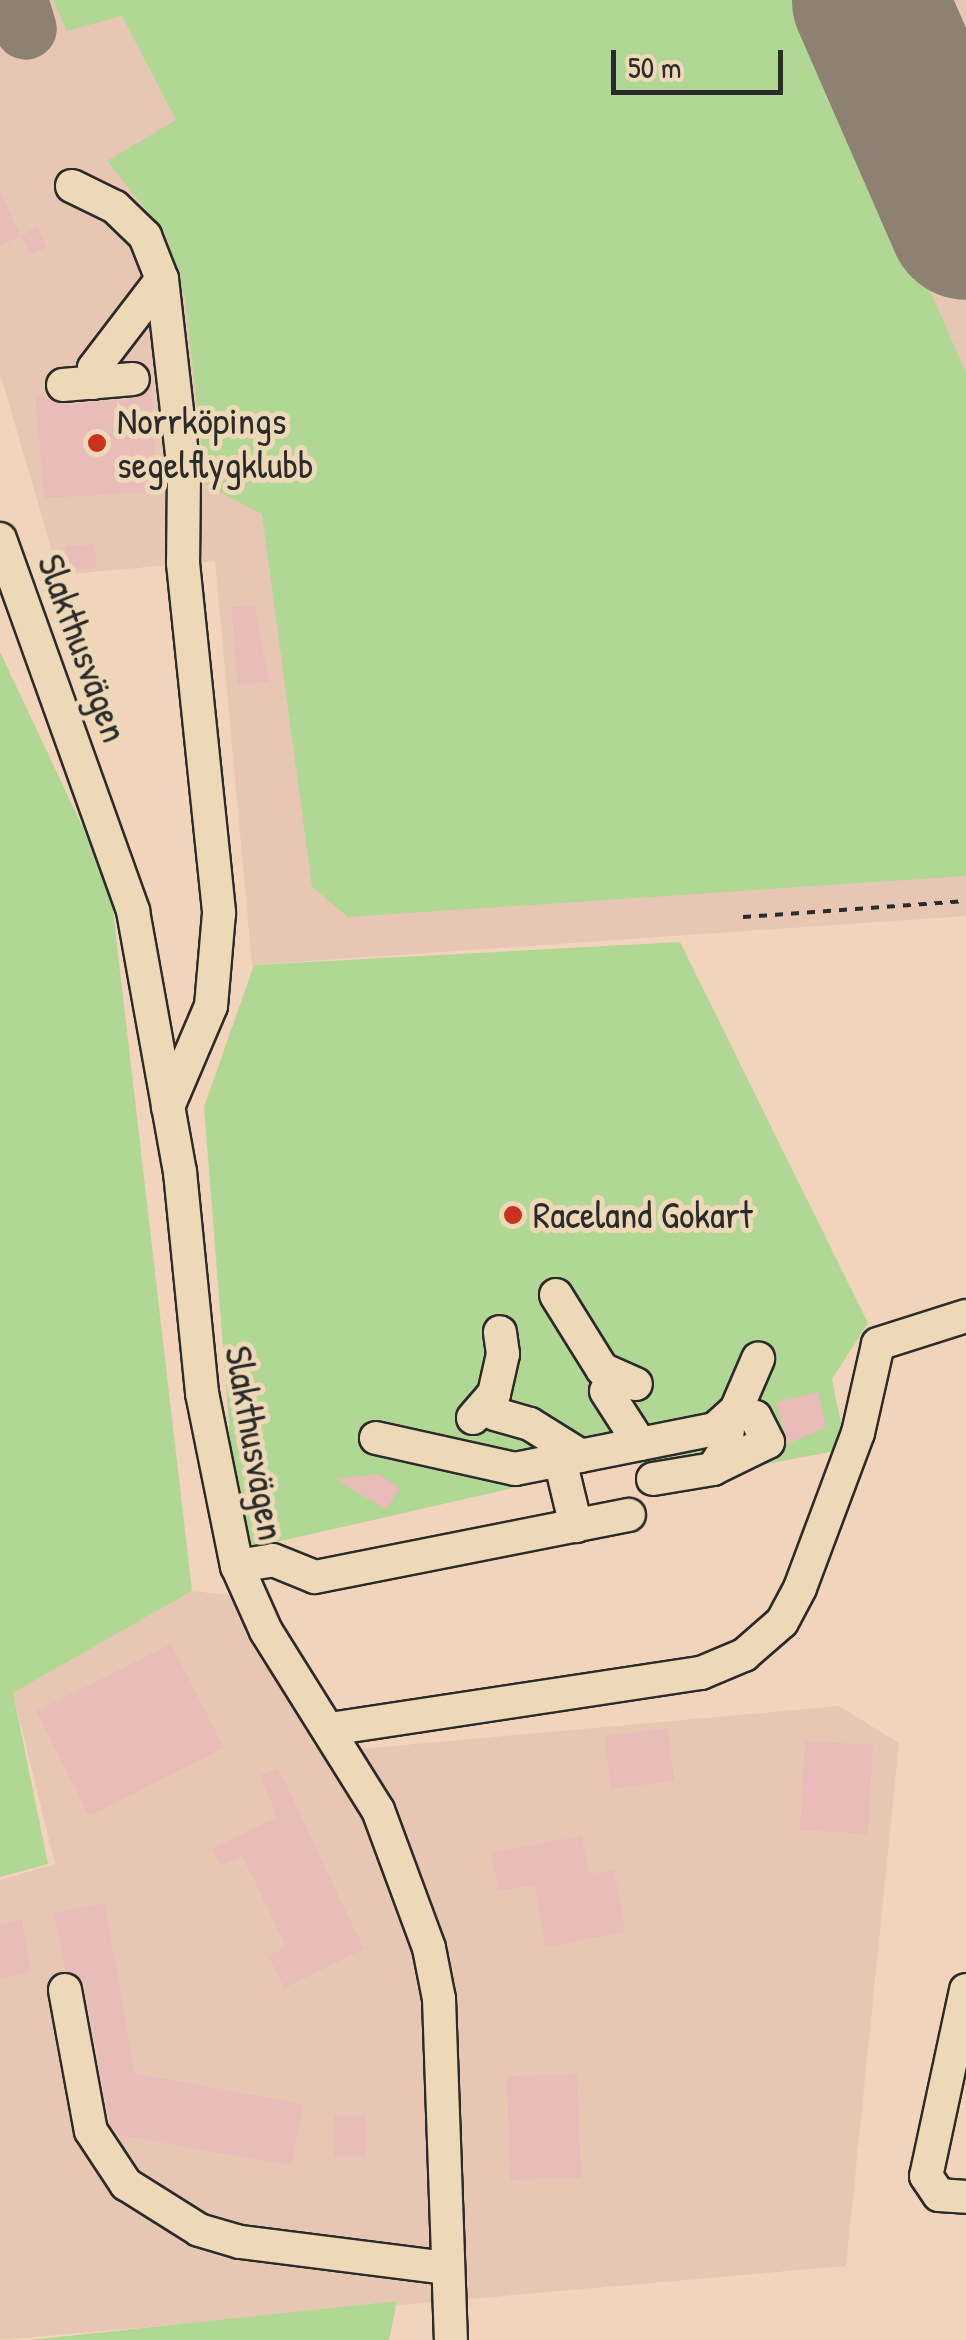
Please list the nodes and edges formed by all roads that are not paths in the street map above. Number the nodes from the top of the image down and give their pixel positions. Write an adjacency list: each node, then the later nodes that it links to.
1 (72, 186): 2 (street)
2 (162, 279): 3 (street); 5 (street)
3 (133, 379)
4 (0, 539): 5 (street, Slakthusvägen)
5 (168, 1107): 17 (street, Slakthusvägen)
6 (556, 1295): 12 (street)
7 (966, 1316): 18 (street)
8 (500, 1332): 13 (street)
9 (758, 1359): 10 (street)
10 (733, 1415): 12 (street); 14 (street)
11 (376, 1438): 13 (street)
12 (640, 1444): 13 (street)
13 (561, 1460): 16 (street)
14 (653, 1479)
15 (630, 1515): 16 (street)
16 (576, 1526): 17 (street)
17 (237, 1566): 18 (street, Slakthusvägen)
18 (330, 1730): 24 (street, Slakthusvägen)
19 (65, 1990): 24 (street)
20 (966, 1990): 22 (street)
21 (966, 2048): 22 (street)
22 (941, 2107): 23 (street)
23 (966, 2197)
24 (447, 2268): 25 (street, Slakthusvägen)
25 (452, 2340)

